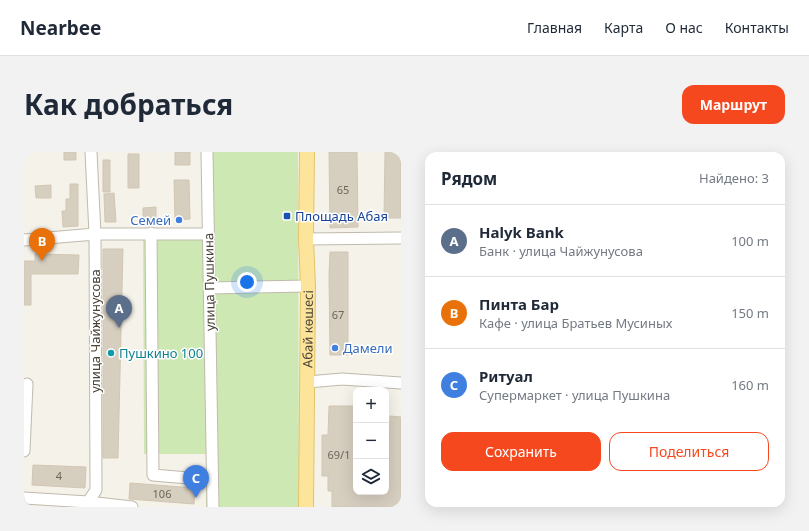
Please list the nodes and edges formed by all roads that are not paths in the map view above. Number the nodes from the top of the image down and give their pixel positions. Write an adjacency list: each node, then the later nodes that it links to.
1 (91, 152): 5 (street, улица Чайжунусова)
2 (207, 152): 6 (street, улица Пушкина)
3 (307, 152): 9 (main road, Абай көшесі)
4 (151, 233): 5 (street); 6 (street); 16 (street)
5 (94, 234): 8 (street); 18 (street, улица Чайжунусова)
6 (208, 234): 11 (street, улица Пушкина)
7 (401, 238): 9 (street)
8 (24, 240)
9 (306, 240): 10 (main road, Абай көшесі)
10 (308, 286): 11 (street); 12 (main road, Абай көшесі)
11 (210, 288): 16 (street, улица Пушкина)
12 (308, 382): 13 (street); 21 (main road, Абай көшесі)
13 (401, 383)
14 (27, 384): 15 (street)
15 (24, 451)
16 (212, 480): 20 (street, улица Пушкина)
17 (24, 498): 18 (street)
18 (86, 504): 19 (street)
19 (132, 507)
20 (213, 507)
21 (306, 507)

